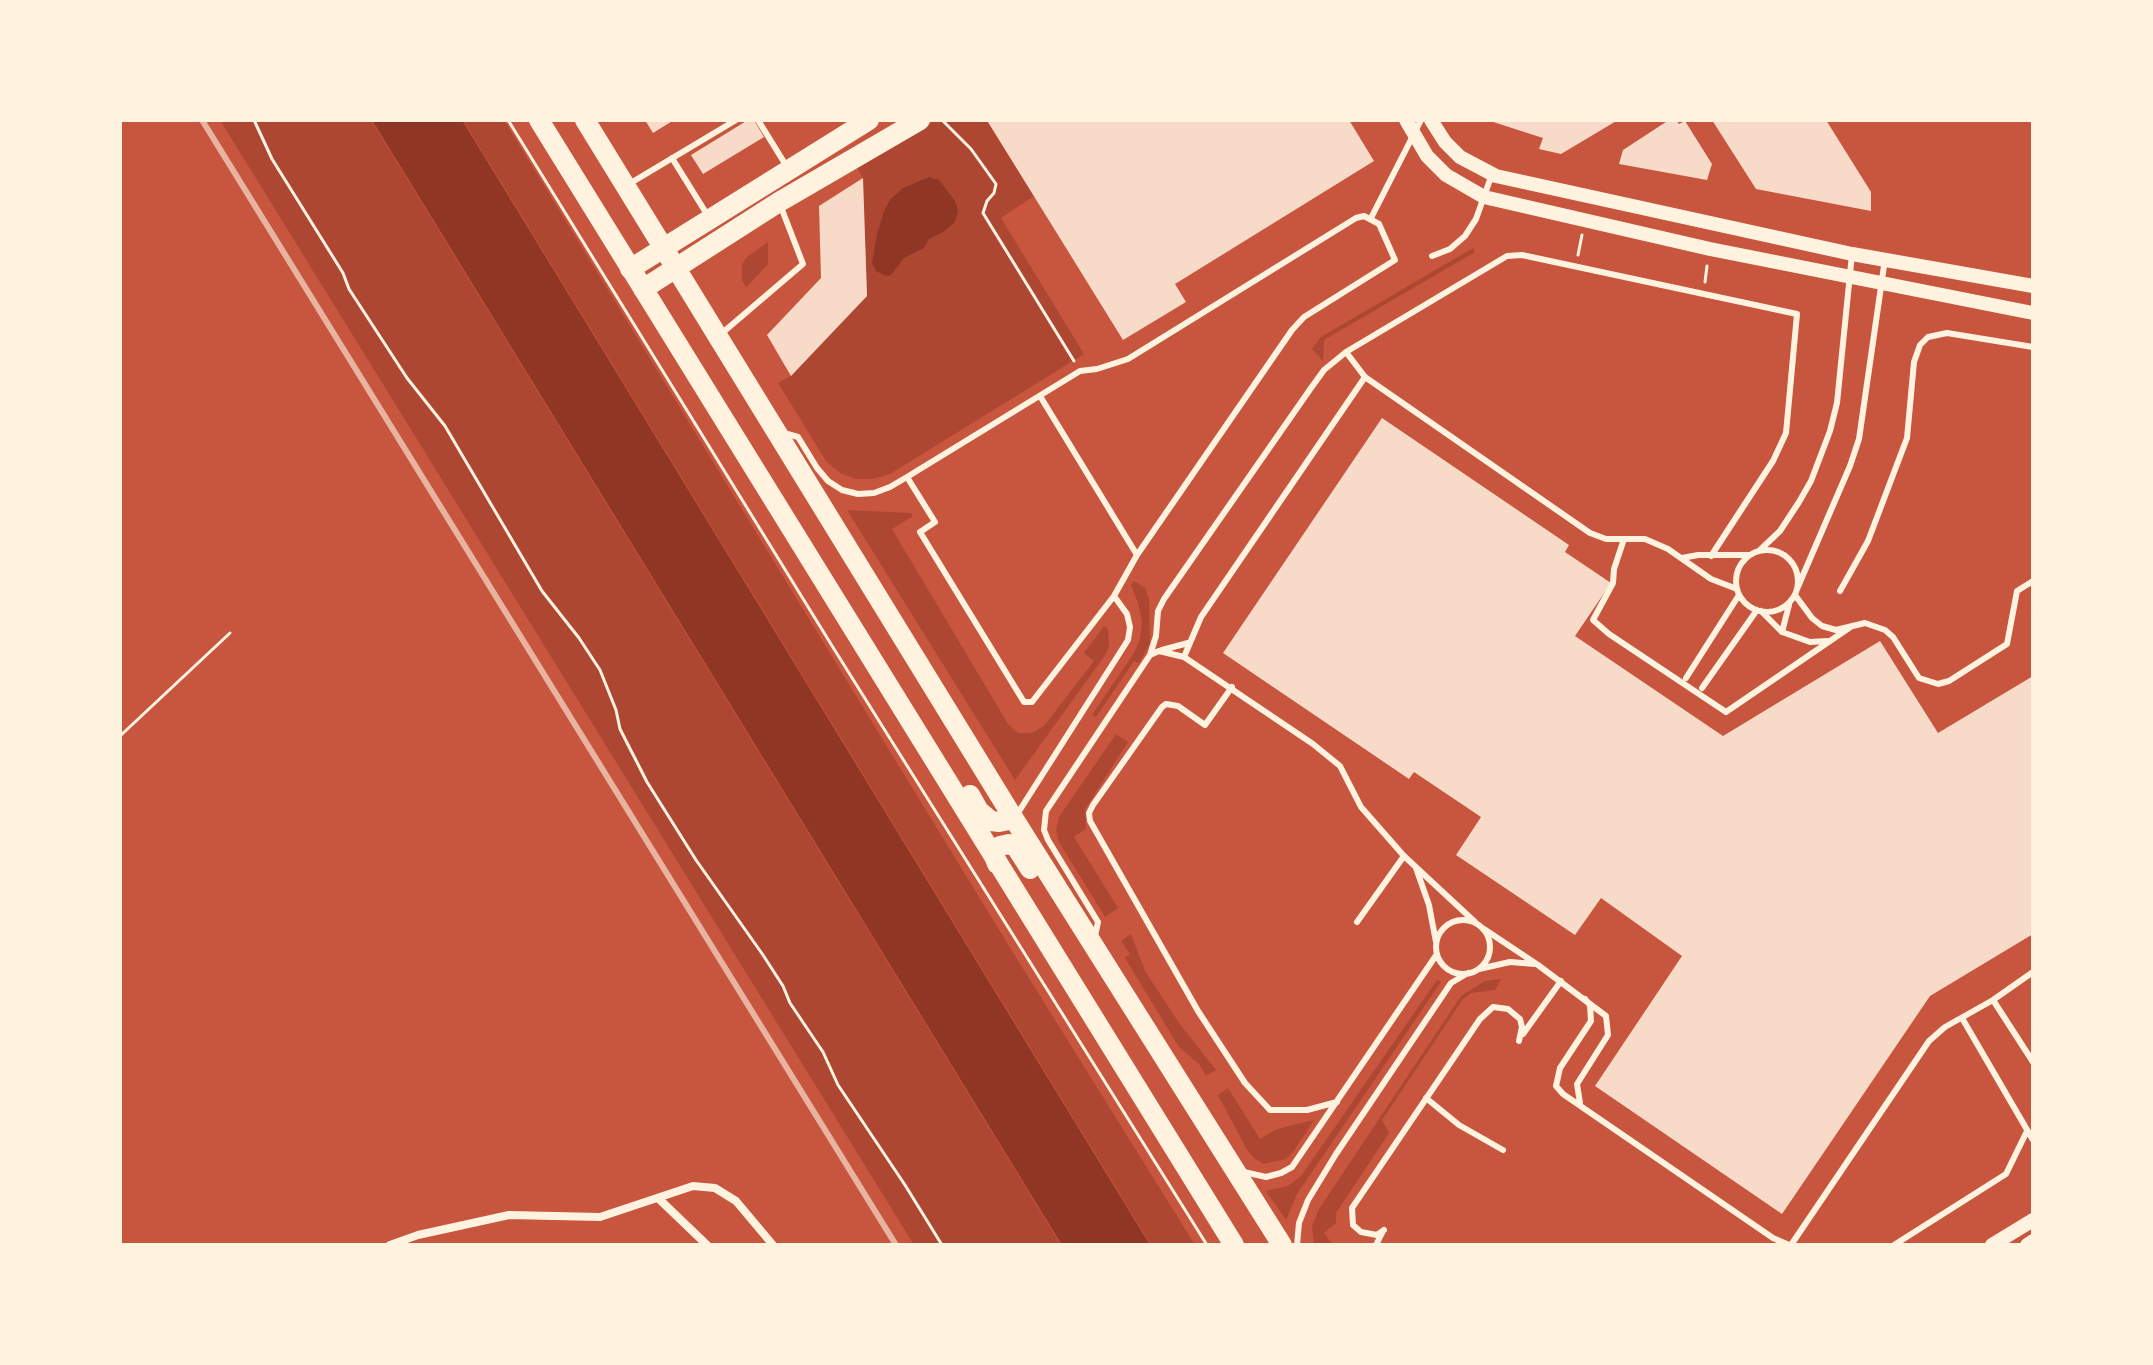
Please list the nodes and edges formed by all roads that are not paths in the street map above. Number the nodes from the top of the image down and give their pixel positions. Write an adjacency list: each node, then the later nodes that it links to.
1 (539, 120): 22 (main road)
2 (585, 120): 12 (main road)
3 (736, 120): 9 (lane)
4 (758, 120): 10 (lane)
5 (869, 120): 10 (main road)
6 (920, 120): 14 (main road)
7 (1431, 120): 11 (street)
8 (1413, 124): 13 (street); 15 (lane)
9 (672, 158): 12 (lane); 16 (lane)
10 (789, 171): 16 (main road)
11 (1492, 174): 13 (lane); 18 (street)
12 (625, 186): 17 (main road)
13 (1484, 197): 19 (lane); 23 (street)
14 (779, 202): 21 (main road); 28 (lane)
15 (1371, 218): 32 (lane); 37 (lane)
16 (711, 220): 17 (main road)
17 (664, 249): 21 (main road); 22 (main road)
18 (1852, 254): 20 (street); 23 (lane)
19 (1432, 256)
20 (1885, 259): 24 (lane); 25 (street)
21 (676, 268): 26 (main road); 28 (main road)
22 (630, 269): 26 (main road)
23 (1848, 278): 24 (street); 36 (lane)
24 (1882, 285): 27 (street); 45 (lane)
25 (2033, 286)
26 (643, 289): 42 (main road)
27 (2033, 313)
28 (718, 336): 33 (main road)
29 (2033, 347): 43 (lane)
30 (1346, 352): 31 (lane); 39 (lane); 53 (lane)
31 (1365, 377): 35 (lane); 51 (lane)
32 (1040, 396): 34 (lane); 37 (lane)
33 (777, 432): 34 (lane); 58 (main road)
34 (907, 477): 46 (lane)
35 (1624, 539): 40 (lane); 50 (lane)
36 (1760, 550): 38 (lane); 45 (lane)
37 (1137, 555): 46 (lane)
38 (1750, 555): 39 (lane); 44 (lane)
39 (1711, 556): 40 (lane)
40 (1682, 558): 44 (lane)
41 (2033, 581): 48 (lane)
42 (829, 589): 58 (main road); 60 (main road)
43 (1840, 591)
44 (1738, 592): 47 (lane); 55 (lane)
45 (1794, 594): 47 (lane); 48 (lane); 49 (lane)
46 (1114, 596): 58 (lane)
47 (1759, 611): 49 (lane); 57 (lane)
48 (1852, 626): 50 (lane)
49 (1782, 632): 50 (lane)
50 (1832, 640)
51 (1188, 643): 52 (lane); 54 (lane)
52 (1159, 651): 53 (lane); 54 (lane)
53 (1150, 655): 65 (lane)
54 (1184, 657): 56 (lane)
55 (1686, 678)
56 (1232, 687): 59 (lane); 79 (lane)
57 (1702, 688)
58 (1014, 819): 65 (main road)
59 (1404, 856): 61 (lane); 62 (lane)
60 (997, 864): 76 (main road); 91 (main road)
61 (1415, 865): 63 (lane); 66 (lane)
62 (1357, 922)
63 (1475, 922): 64 (lane); 66 (lane)
64 (1484, 929): 68 (lane); 69 (lane)
65 (1093, 943): 76 (main road)
66 (1436, 943): 67 (lane)
67 (1437, 954): 71 (lane); 79 (lane)
68 (1538, 965): 69 (lane); 72 (lane)
69 (1478, 969): 71 (lane)
70 (2033, 972): 74 (lane)
71 (1468, 973): 93 (lane)
72 (1561, 981): 73 (lane); 78 (lane)
73 (1585, 999): 80 (lane); 80 (lane)
74 (1993, 1000): 75 (lane); 77 (lane)
75 (1962, 1018): 81 (lane); 95 (lane)
76 (1148, 1032): 84 (main road)
77 (2033, 1062)
78 (1426, 1098): 83 (lane); 94 (lane)
79 (1337, 1102): 84 (lane)
80 (1585, 1109): 95 (lane)
81 (2027, 1131): 82 (lane); 96 (lane)
82 (2033, 1140)
83 (1503, 1150)
84 (1226, 1155): 92 (main road)
85 (658, 1198): 88 (street); 89 (street); 90 (street)
86 (2033, 1220): 97 (street)
87 (2033, 1241): 98 (street)
88 (390, 1245)
89 (707, 1245)
90 (773, 1245)
91 (1234, 1245)
92 (1282, 1245)
93 (1297, 1245)
94 (1376, 1245)
95 (1790, 1245)
96 (1894, 1245)
97 (1992, 1245)
98 (2027, 1245)

